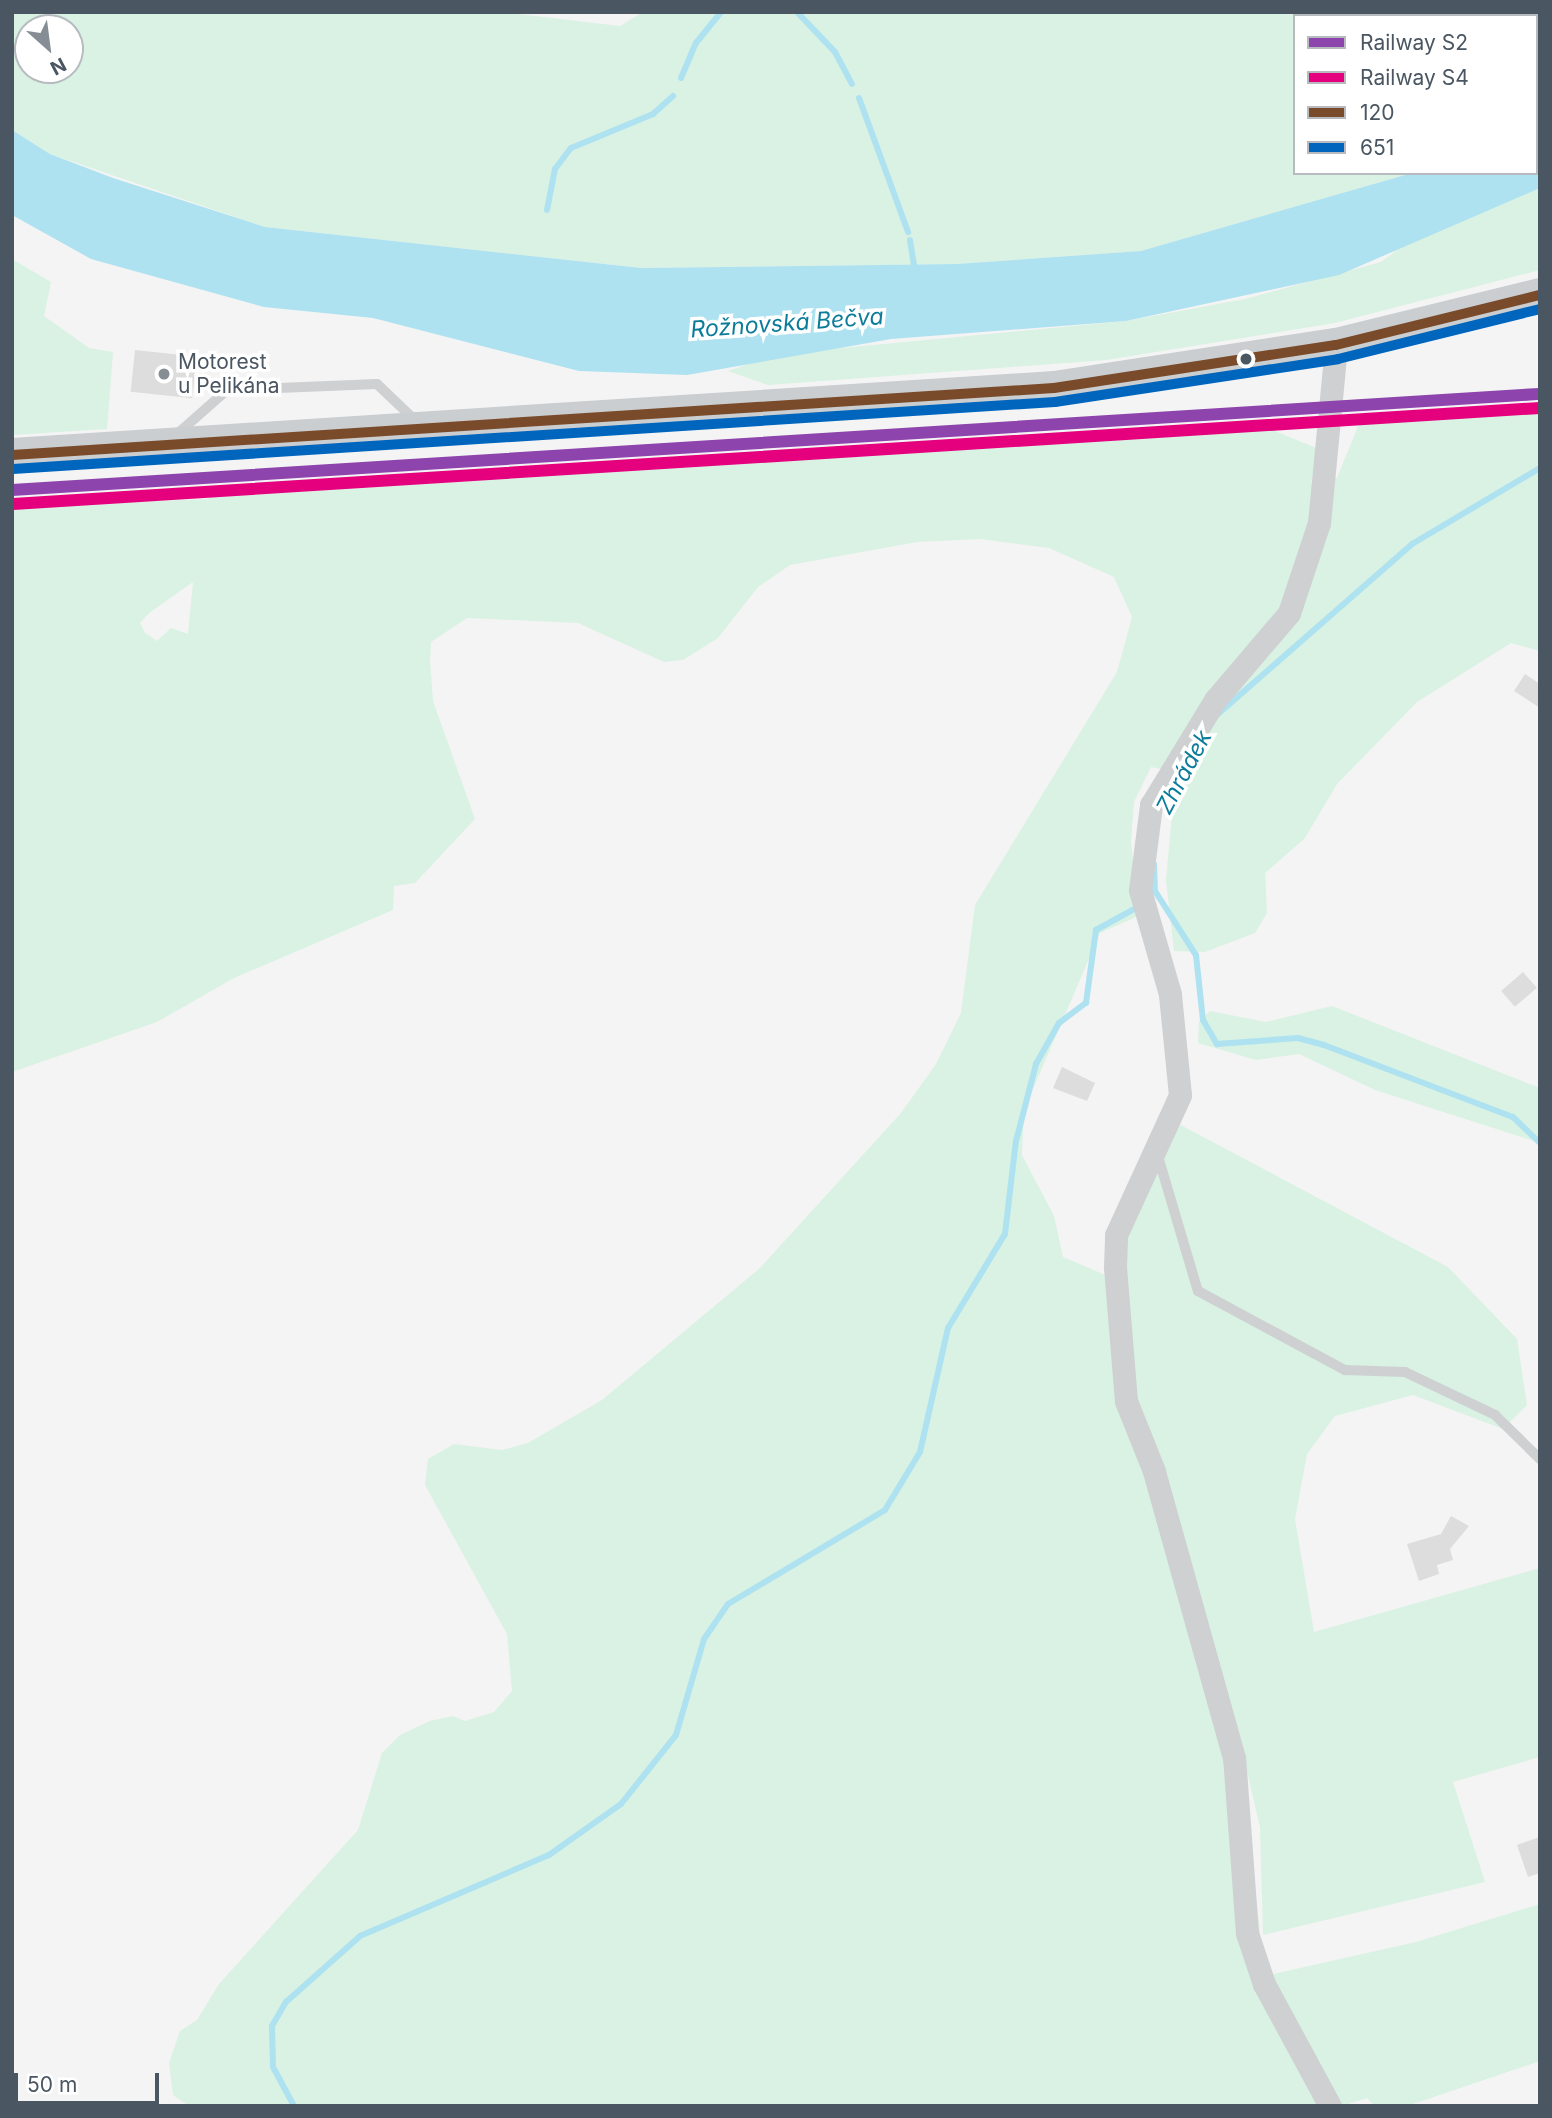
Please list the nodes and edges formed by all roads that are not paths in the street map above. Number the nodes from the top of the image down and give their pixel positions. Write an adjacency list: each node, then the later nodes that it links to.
1 (1540, 295): 2 (main road)
2 (1336, 345): 3 (main road); 6 (street)
3 (426, 430): 4 (main road); 4 (lane)
4 (164, 446): 5 (main road)
5 (12, 455)
6 (1157, 1151): 7 (lane); 8 (street)
7 (1540, 1459)
8 (1330, 2106)

